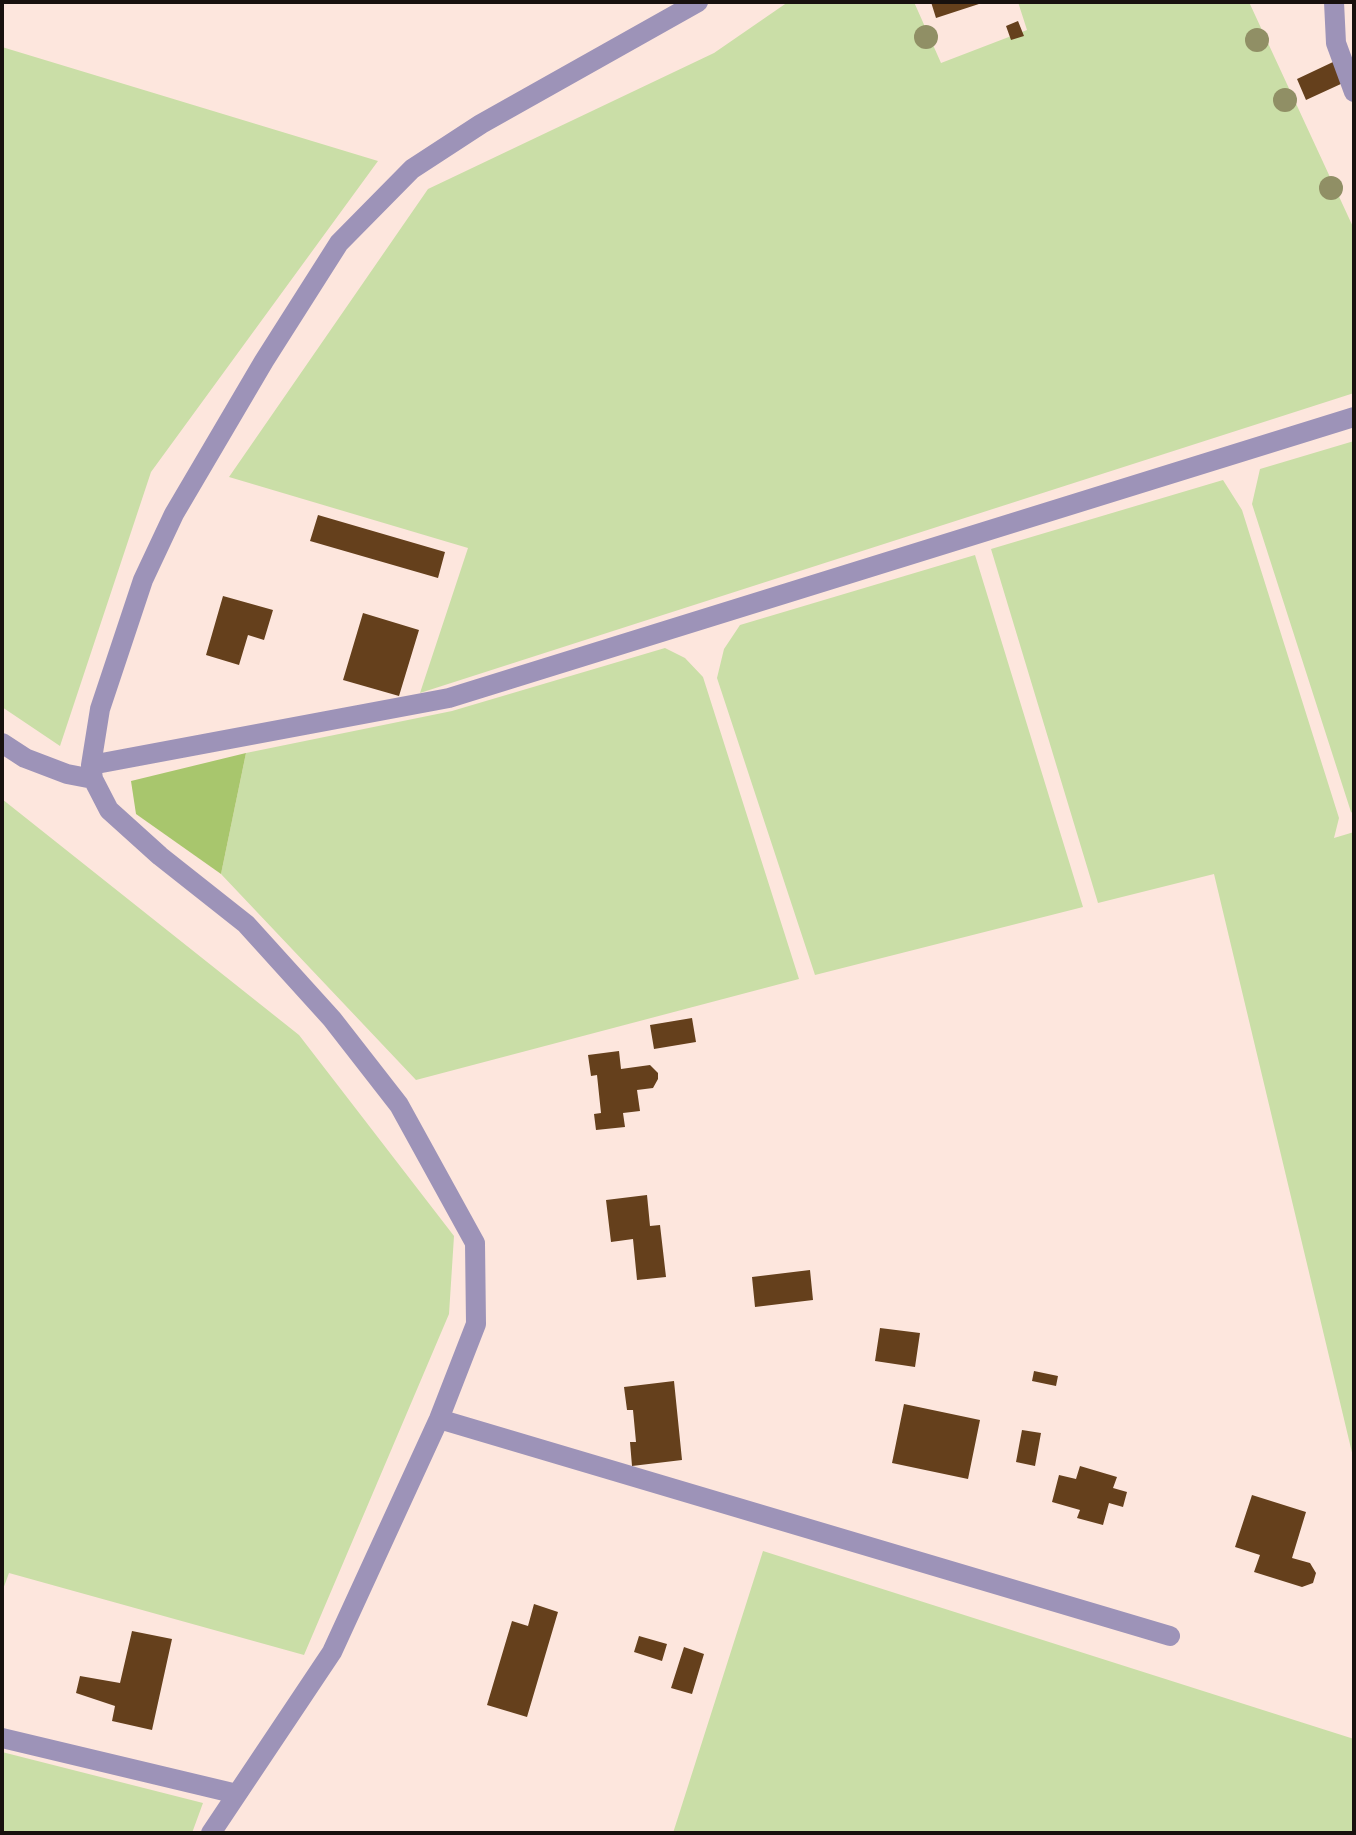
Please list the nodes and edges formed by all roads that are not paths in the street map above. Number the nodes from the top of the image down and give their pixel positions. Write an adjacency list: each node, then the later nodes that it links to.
1 (698, 2): 6 (street)
2 (1334, 2): 3 (street)
3 (1354, 92)
4 (1354, 417): 6 (street)
5 (2, 743): 6 (street)
6 (92, 772): 7 (street)
7 (439, 1419): 8 (street); 10 (street)
8 (1170, 1636)
9 (2, 1738): 10 (street)
10 (237, 1794): 11 (street)
11 (211, 1833)

